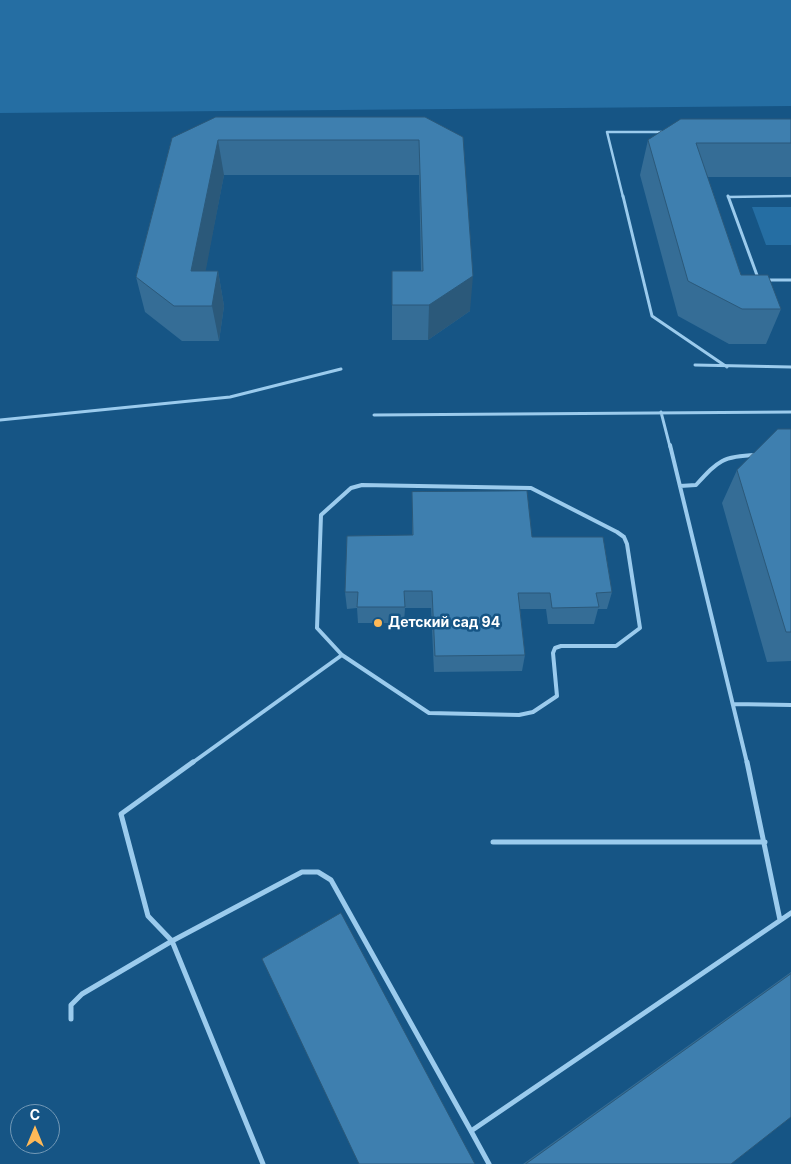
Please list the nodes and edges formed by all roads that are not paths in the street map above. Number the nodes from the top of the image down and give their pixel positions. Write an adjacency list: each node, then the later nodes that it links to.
1 (665, 132): 6 (lane)
2 (791, 196): 3 (lane)
3 (791, 280)
4 (696, 365): 6 (lane)
5 (791, 366): 6 (lane)
6 (727, 367)
7 (340, 369): 11 (lane)
8 (661, 412): 9 (lane); 10 (lane); 13 (lane)
9 (791, 412)
10 (374, 416)
11 (0, 420)
12 (766, 455): 13 (lane)
13 (680, 486): 15 (lane)
14 (342, 655): 14 (lane); 21 (lane)
15 (734, 704): 16 (lane); 18 (lane)
16 (791, 705)
17 (494, 842): 18 (lane)
18 (765, 842): 20 (lane)
19 (791, 913): 20 (lane)
20 (780, 920): 23 (lane)
21 (172, 941): 22 (lane); 23 (lane); 24 (lane)
22 (71, 1019)
23 (471, 1131): 25 (lane)
24 (263, 1164)
25 (489, 1164)

